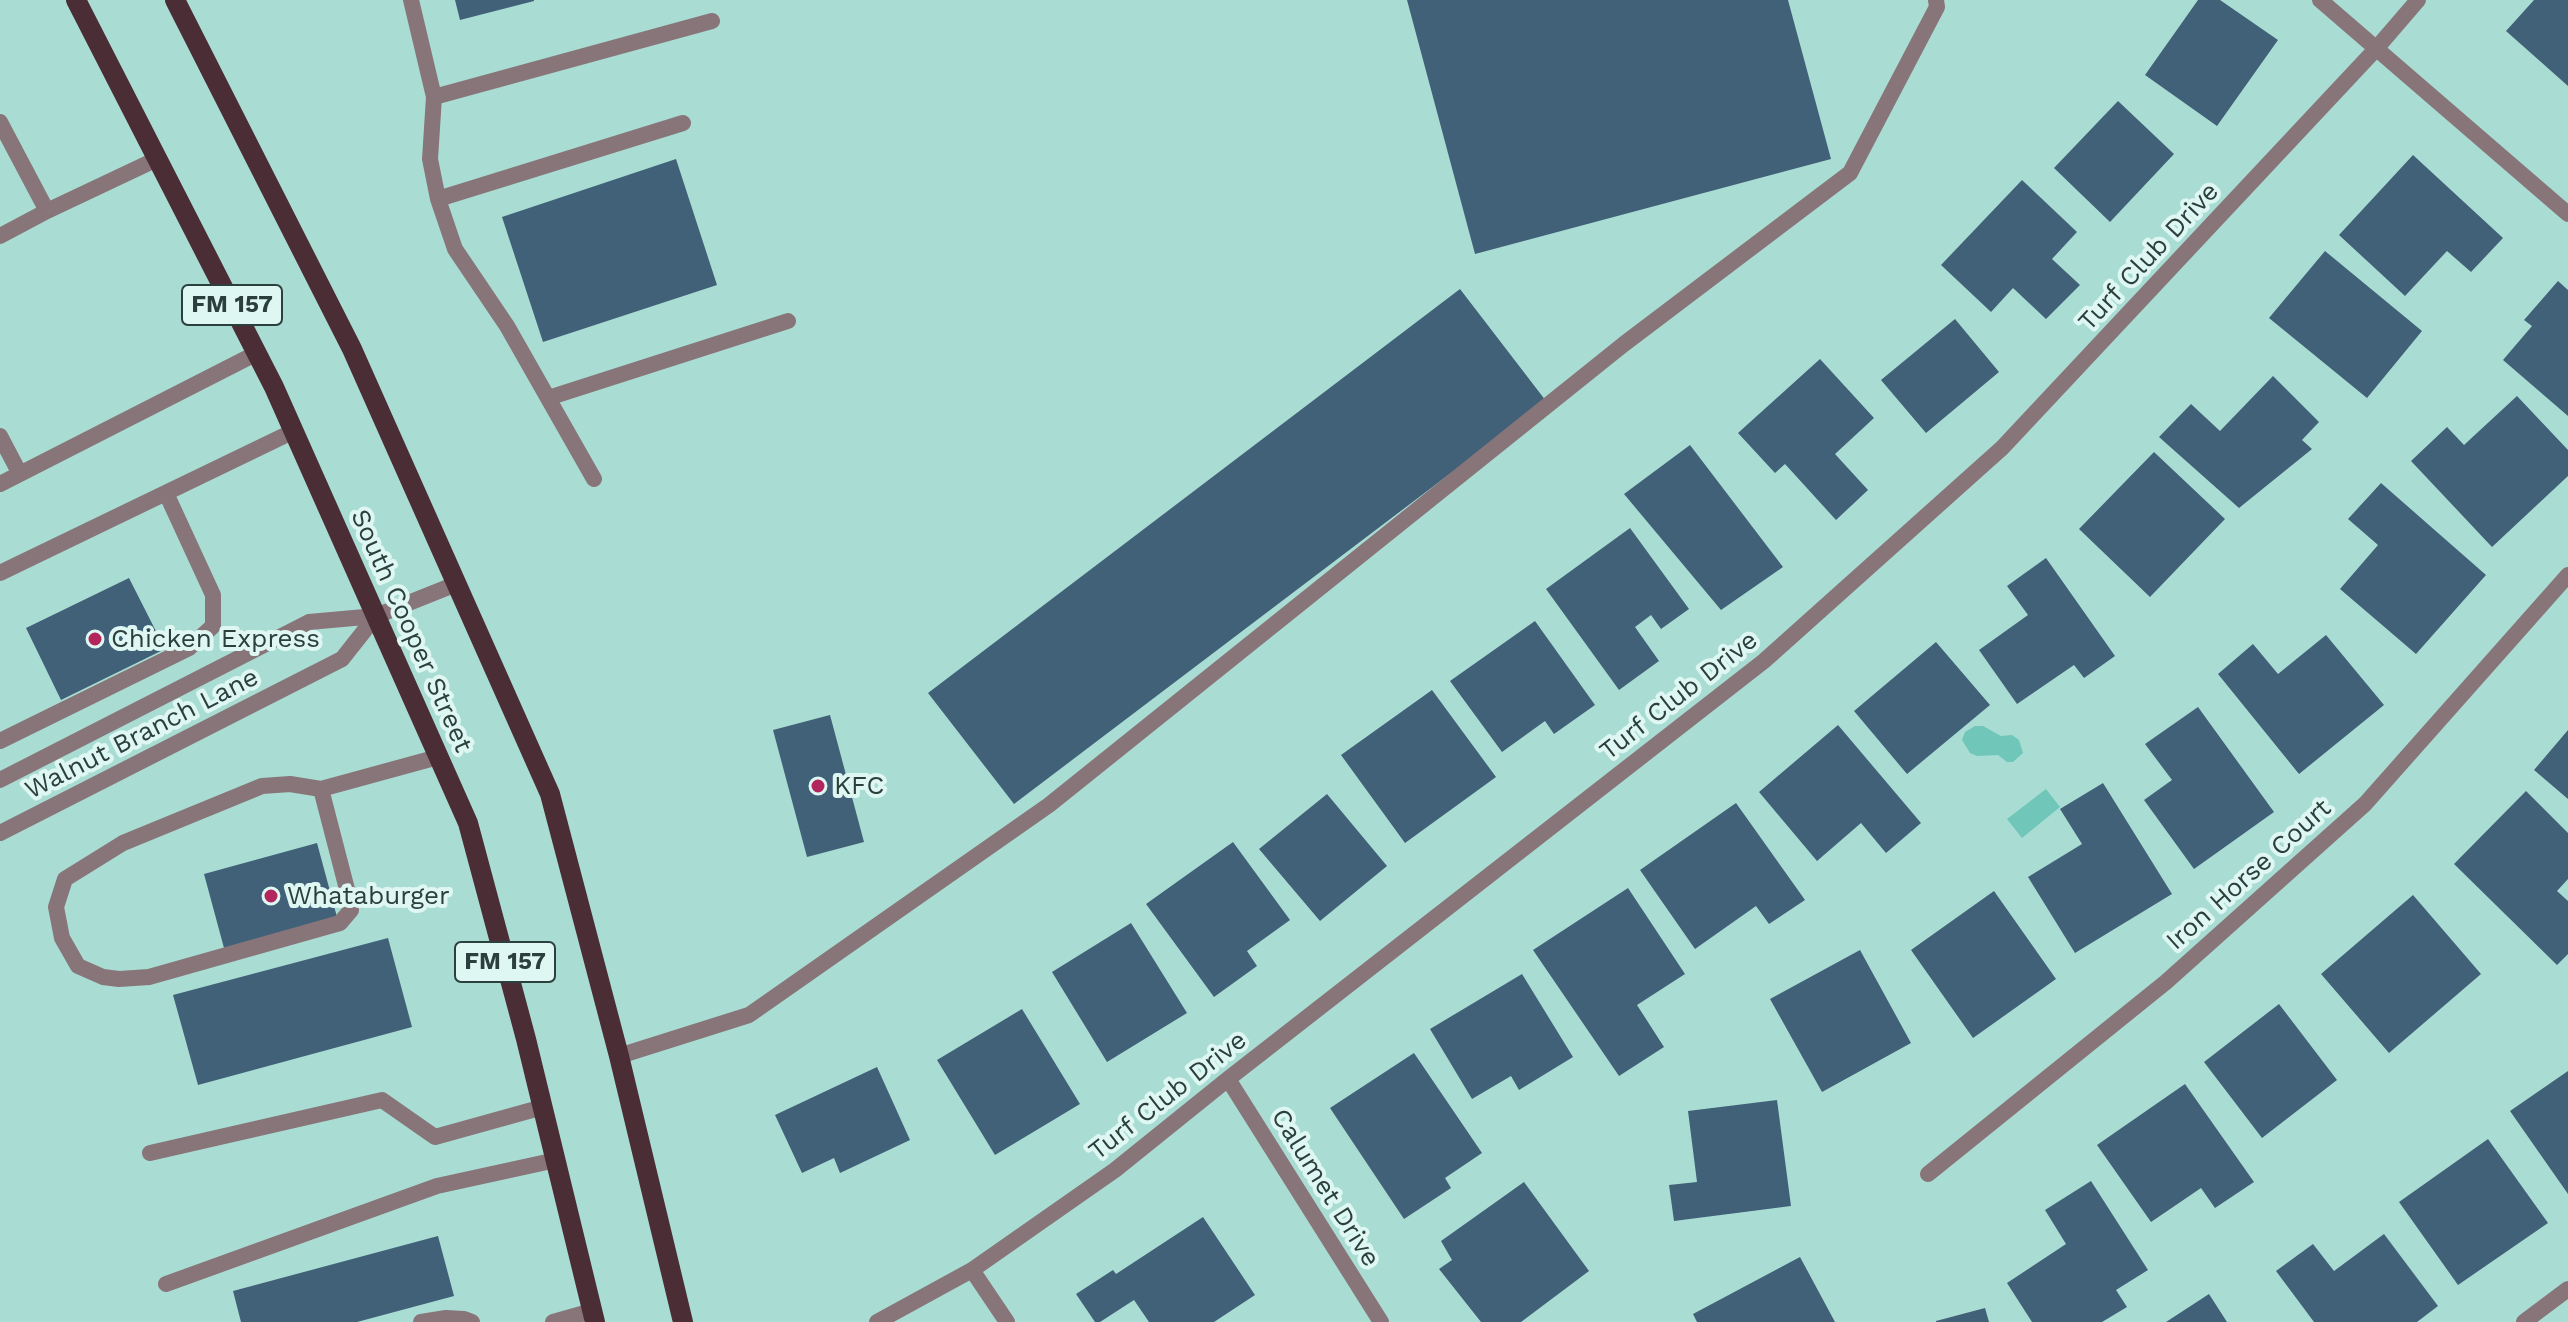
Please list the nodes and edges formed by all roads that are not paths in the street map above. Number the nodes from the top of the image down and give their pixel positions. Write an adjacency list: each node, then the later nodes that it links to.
1 (76, 0): 12 (main road, South Cooper Street / FM 157)
2 (175, 0): 28 (main road, FM 157)
3 (411, 0): 9 (street)
4 (1936, 0): 35 (street)
5 (2320, 0): 8 (street)
6 (2418, 0): 8 (street, Turf Club Drive)
7 (712, 21): 9 (street)
8 (2375, 50): 15 (street); 36 (street, Turf Club Drive)
9 (434, 97): 13 (street)
10 (0, 122): 14 (street)
11 (683, 123): 13 (street)
12 (157, 159): 14 (street); 18 (main road, South Cooper Street / FM 157)
13 (438, 199): 19 (street)
14 (47, 211): 16 (street)
15 (2568, 214)
16 (0, 236)
17 (788, 321): 19 (street)
18 (257, 353): 20 (main road, South Cooper Street / FM 157); 22 (street)
19 (548, 398): 23 (street)
20 (294, 431): 25 (street); 29 (main road, South Cooper Street / FM 157)
21 (0, 436): 22 (street)
22 (20, 474): 24 (street)
23 (594, 479)
24 (0, 484)
25 (166, 493): 26 (street); 30 (street)
26 (0, 573)
27 (2568, 575): 40 (street, Iron Horse Court)
28 (456, 584): 29 (street, Walnut Branch Lane); 35 (main road, FM 157)
29 (376, 616): 31 (main road, South Cooper Street / FM 157); 32 (street, Walnut Branch Lane); 34 (street, Walnut Branch Lane)
30 (0, 741)
31 (438, 757): 33 (street); 37 (main road, South Cooper Street / FM 157)
32 (0, 780)
33 (321, 789): 33 (street)
34 (0, 833)
35 (619, 1056): 48 (main road, FM 157)
36 (1228, 1079): 41 (street, Turf Club Drive); 51 (street, Calumet Drive)
37 (543, 1107): 38 (street); 39 (main road, South Cooper Street / FM 157)
38 (150, 1153)
39 (556, 1160): 42 (street); 44 (main road, South Cooper Street / FM 157)
40 (1928, 1174)
41 (972, 1270): 49 (street, Turf Club Drive); 50 (street)
42 (166, 1284)
43 (2568, 1289): 52 (street)
44 (593, 1316): 47 (street)
45 (421, 1322): 46 (street)
46 (472, 1322)
47 (553, 1322)
48 (683, 1322)
49 (877, 1322)
50 (1007, 1322)
51 (1381, 1322)
52 (2524, 1322)

